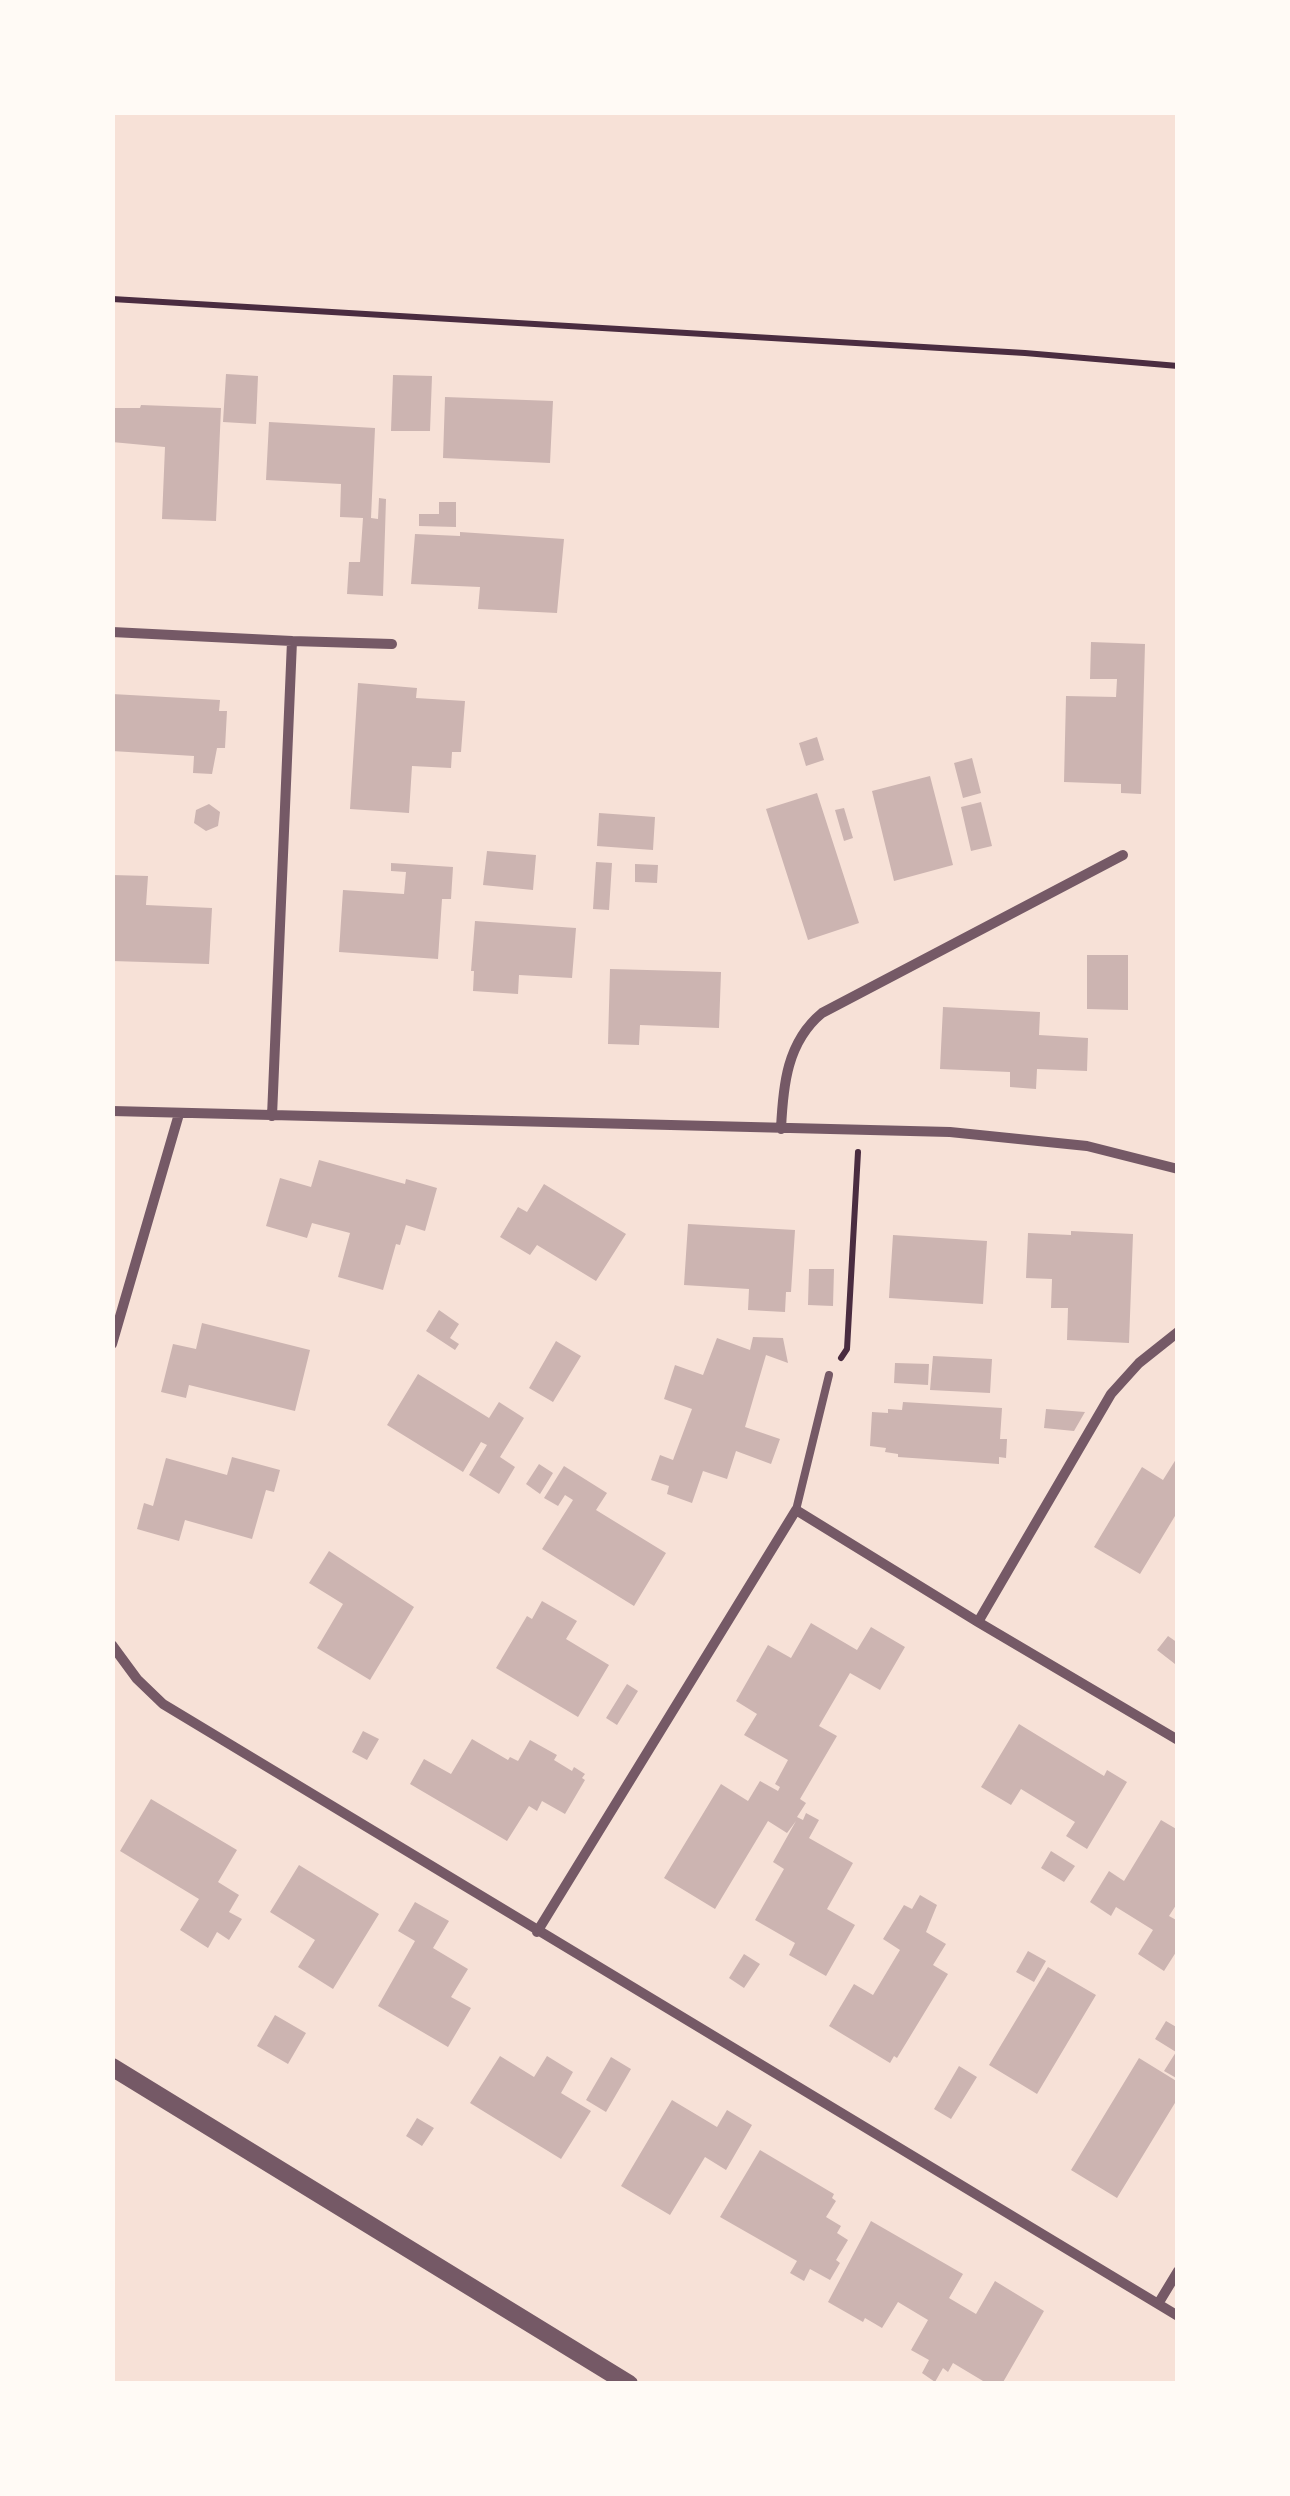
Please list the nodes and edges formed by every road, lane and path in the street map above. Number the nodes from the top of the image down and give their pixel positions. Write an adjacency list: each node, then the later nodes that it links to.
1 (112, 299): 2 (path)
2 (1178, 366)
3 (112, 632): 4 (street)
4 (292, 641): 5 (street); 9 (street)
5 (392, 644)
6 (1123, 856): 10 (street)
7 (112, 1112): 8 (street)
8 (180, 1114): 9 (street); 14 (street)
9 (272, 1116): 10 (street)
10 (781, 1128): 11 (street)
11 (858, 1129): 12 (street); 15 (path)
12 (1178, 1169)
13 (1178, 1332): 17 (street)
14 (112, 1344)
15 (829, 1375): 16 (lane)
16 (796, 1510): 17 (street); 20 (street)
17 (978, 1622): 19 (street)
18 (112, 1644): 20 (street)
19 (1178, 1740)
20 (537, 1932): 23 (street)
21 (112, 2067): 25 (street)
22 (1178, 2271): 23 (street)
23 (1158, 2304): 24 (street)
24 (1178, 2316)
25 (629, 2384)

